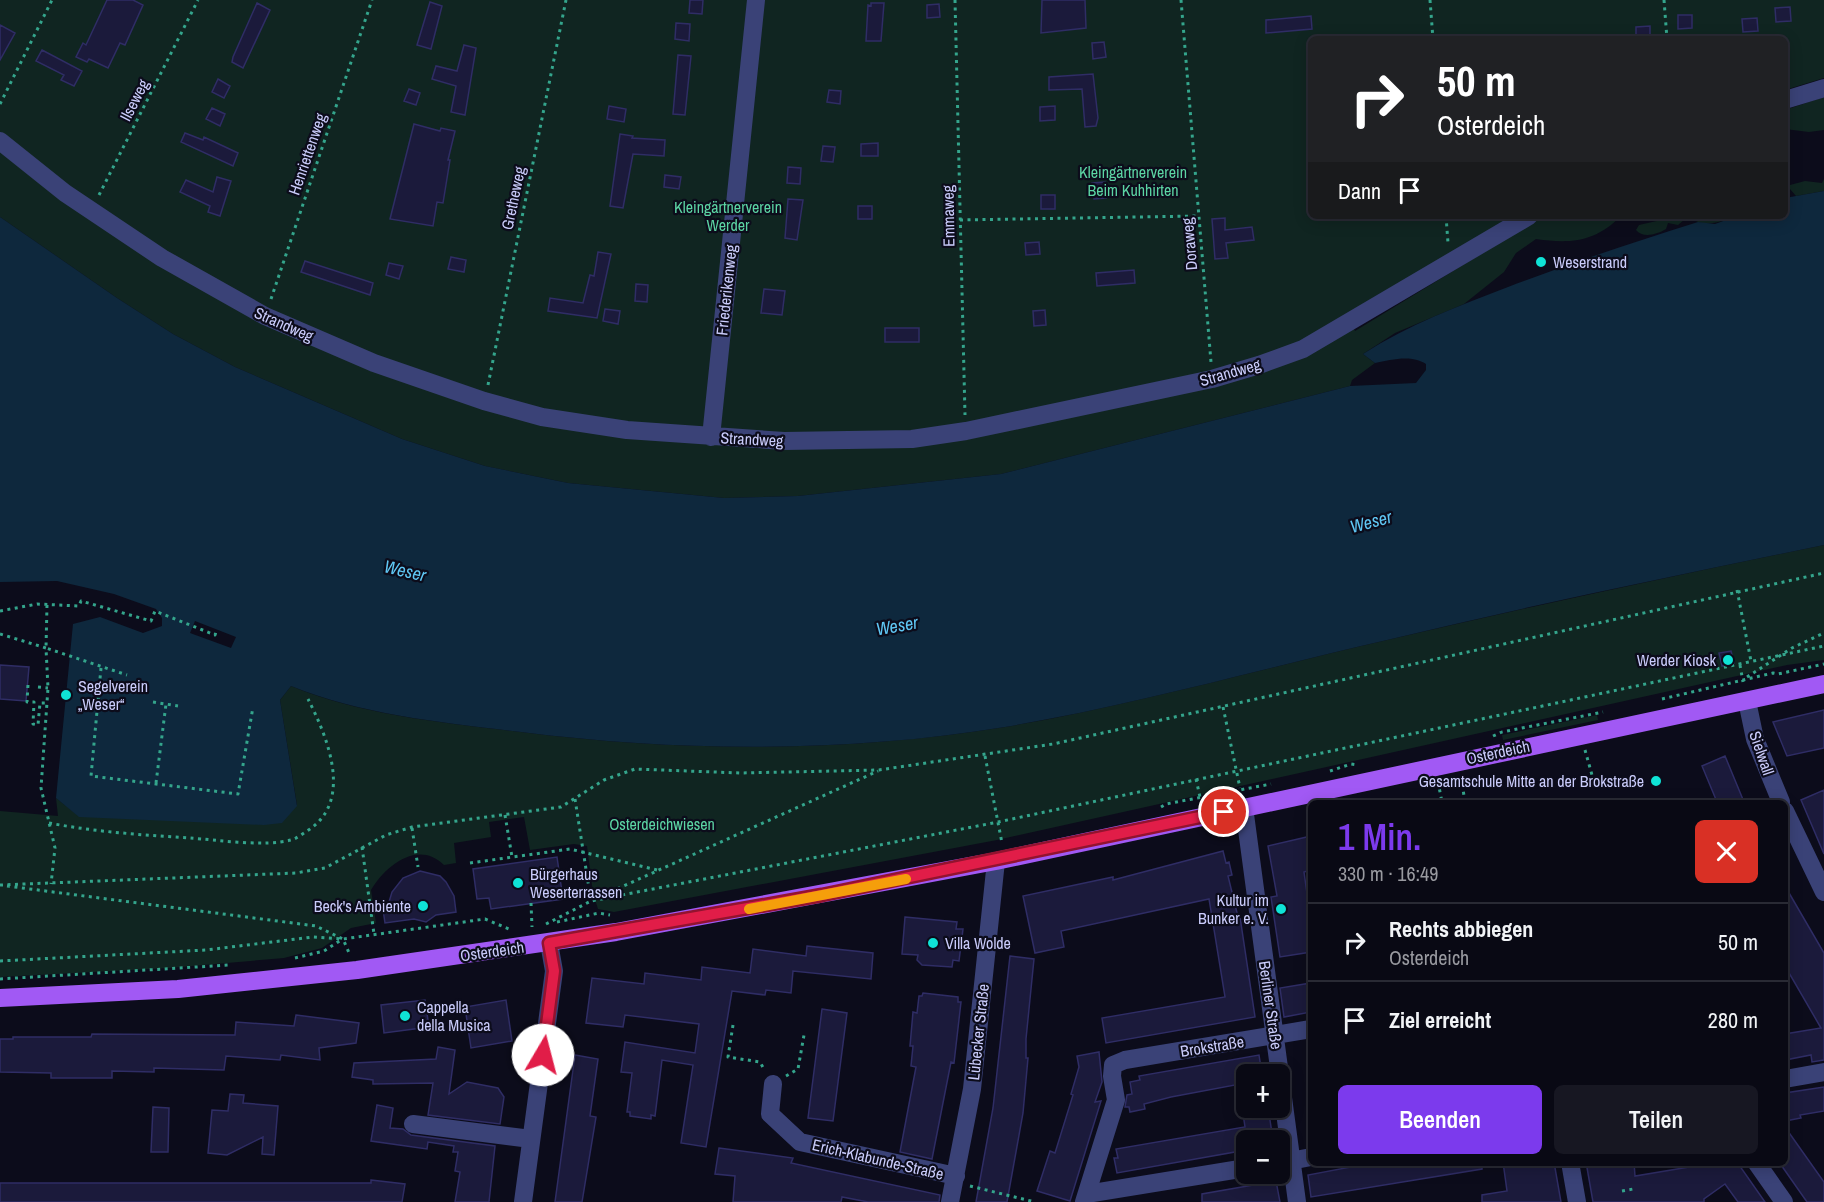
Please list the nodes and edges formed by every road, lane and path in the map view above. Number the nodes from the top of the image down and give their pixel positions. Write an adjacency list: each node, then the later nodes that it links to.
1 (52, 0): 14 (path)
2 (198, 0): 16 (path, Ilseweg)
3 (372, 0): 22 (path, Henriettenweg)
4 (566, 0): 24 (path, Gretheweg)
5 (756, 0): 26 (street, Friederikenweg)
6 (955, 0): 20 (path, Emmaweg)
7 (1181, 0): 17 (path, Doraweg)
8 (1430, 0): 10 (path)
9 (1664, 0): 11 (path)
10 (1433, 36)
11 (1667, 36)
12 (1824, 88): 13 (street)
13 (1788, 99)
14 (0, 104)
15 (0, 141): 16 (street, Strandweg)
16 (91, 210): 22 (street, Strandweg)
17 (1199, 216): 20 (path); 23 (path, Doraweg)
18 (1446, 219): 21 (path)
19 (1524, 219): 21 (street, Strandweg)
20 (960, 220): 25 (path, Emmaweg)
21 (1450, 263): 23 (street, Strandweg)
22 (265, 316): 24 (street, Strandweg)
23 (1212, 379): 25 (street, Strandweg)
24 (484, 401): 26 (street, Strandweg)
25 (966, 431): 26 (street, Strandweg)
26 (711, 437)
27 (1824, 573): 28 (path)
28 (1737, 590): 37 (path); 55 (path)
29 (48, 604): 30 (path); 31 (path); 35 (path)
30 (0, 611)
31 (218, 629)
32 (1824, 633): 36 (path)
33 (0, 634): 35 (path)
34 (1824, 645): 36 (path)
35 (46, 648): 40 (path); 46 (path)
36 (1784, 654): 37 (path); 42 (path)
37 (1751, 661): 38 (path)
38 (1740, 664): 42 (path); 62 (path)
39 (1824, 664): 42 (path)
40 (101, 668): 41 (path); 68 (path)
41 (127, 675)
42 (1743, 680): 47 (path)
43 (1824, 684): 49 (main road, Osterdeich)
44 (28, 685): 51 (path)
45 (38, 687): 46 (path)
46 (48, 688): 51 (path)
47 (1695, 692)
48 (308, 699): 81 (path)
49 (1747, 701): 57 (main road, Osterdeich); 75 (street, Sielwall)
50 (153, 702): 52 (path)
51 (47, 703): 81 (path)
52 (165, 704): 53 (path); 68 (path)
53 (178, 706)
54 (253, 707): 68 (path)
55 (1223, 707): 59 (path); 62 (path)
56 (1604, 712): 58 (path)
57 (1581, 734): 64 (path); 76 (main road, Osterdeich)
58 (1495, 736)
59 (985, 756): 61 (path); 80 (path)
60 (1358, 765): 63 (path)
61 (879, 770): 72 (path); 90 (path)
62 (1238, 771): 66 (path); 70 (path)
63 (1332, 771)
64 (1592, 775)
65 (1461, 776): 74 (path)
66 (1196, 779): 71 (path); 80 (path)
67 (1438, 781): 73 (path)
68 (156, 783)
69 (1275, 784): 70 (path)
70 (1240, 789): 71 (path)
71 (1200, 797): 77 (path)
72 (575, 799): 78 (path); 84 (path)
73 (1442, 800)
74 (1465, 800)
75 (1780, 800)
76 (1244, 807): 86 (main road, Osterdeich); 111 (street, Berliner Straße)
77 (1159, 808)
78 (506, 815): 82 (path); 85 (path)
79 (1788, 816): 88 (street)
80 (998, 822): 86 (path); 94 (path)
81 (49, 823): 91 (path)
82 (412, 827): 83 (path); 89 (path)
83 (362, 847): 91 (path); 99 (path)
84 (584, 851): 85 (path); 90 (path); 94 (path)
85 (512, 857): 87 (path)
86 (1001, 860): 101 (main road, Osterdeich); 121 (street, Lübecker Straße)
87 (470, 863)
88 (1817, 866): 93 (street)
89 (417, 867)
90 (659, 870): 94 (path)
91 (51, 884): 92 (path)
92 (0, 885): 100 (path)
93 (1824, 892)
94 (591, 901): 95 (path)
95 (531, 903)
96 (615, 915): 97 (path)
97 (570, 919)
98 (518, 928): 99 (path)
99 (374, 934): 100 (path)
100 (343, 939): 102 (path); 103 (path); 105 (path)
101 (549, 943): 105 (main road, Osterdeich); 116 (street)
102 (285, 960)
103 (0, 961)
104 (240, 964): 106 (path)
105 (357, 970): 107 (main road, Osterdeich)
106 (0, 979)
107 (0, 998)
108 (733, 1025): 114 (path)
109 (1308, 1030): 111 (street, Brokstraße)
110 (804, 1035): 114 (path)
111 (1275, 1035): 117 (street, Berliner Straße); 124 (street, Brokstraße)
112 (1824, 1072): 113 (street)
113 (1788, 1078)
114 (773, 1084): 121 (street, Erich-Klabunde-Straße)
115 (413, 1124): 116 (street)
116 (531, 1139): 125 (street)
117 (1295, 1160): 128 (street, Berliner Straße)
118 (1571, 1166): 129 (street)
119 (1759, 1166): 130 (street)
120 (1236, 1170): 124 (street)
121 (956, 1176): 126 (street, Lübecker Straße); 127 (path)
122 (1634, 1189): 123 (path)
123 (1622, 1191)
124 (1085, 1198)
125 (523, 1202)
126 (950, 1202)
127 (1035, 1202)
128 (1297, 1202)
129 (1577, 1202)
130 (1784, 1202)

